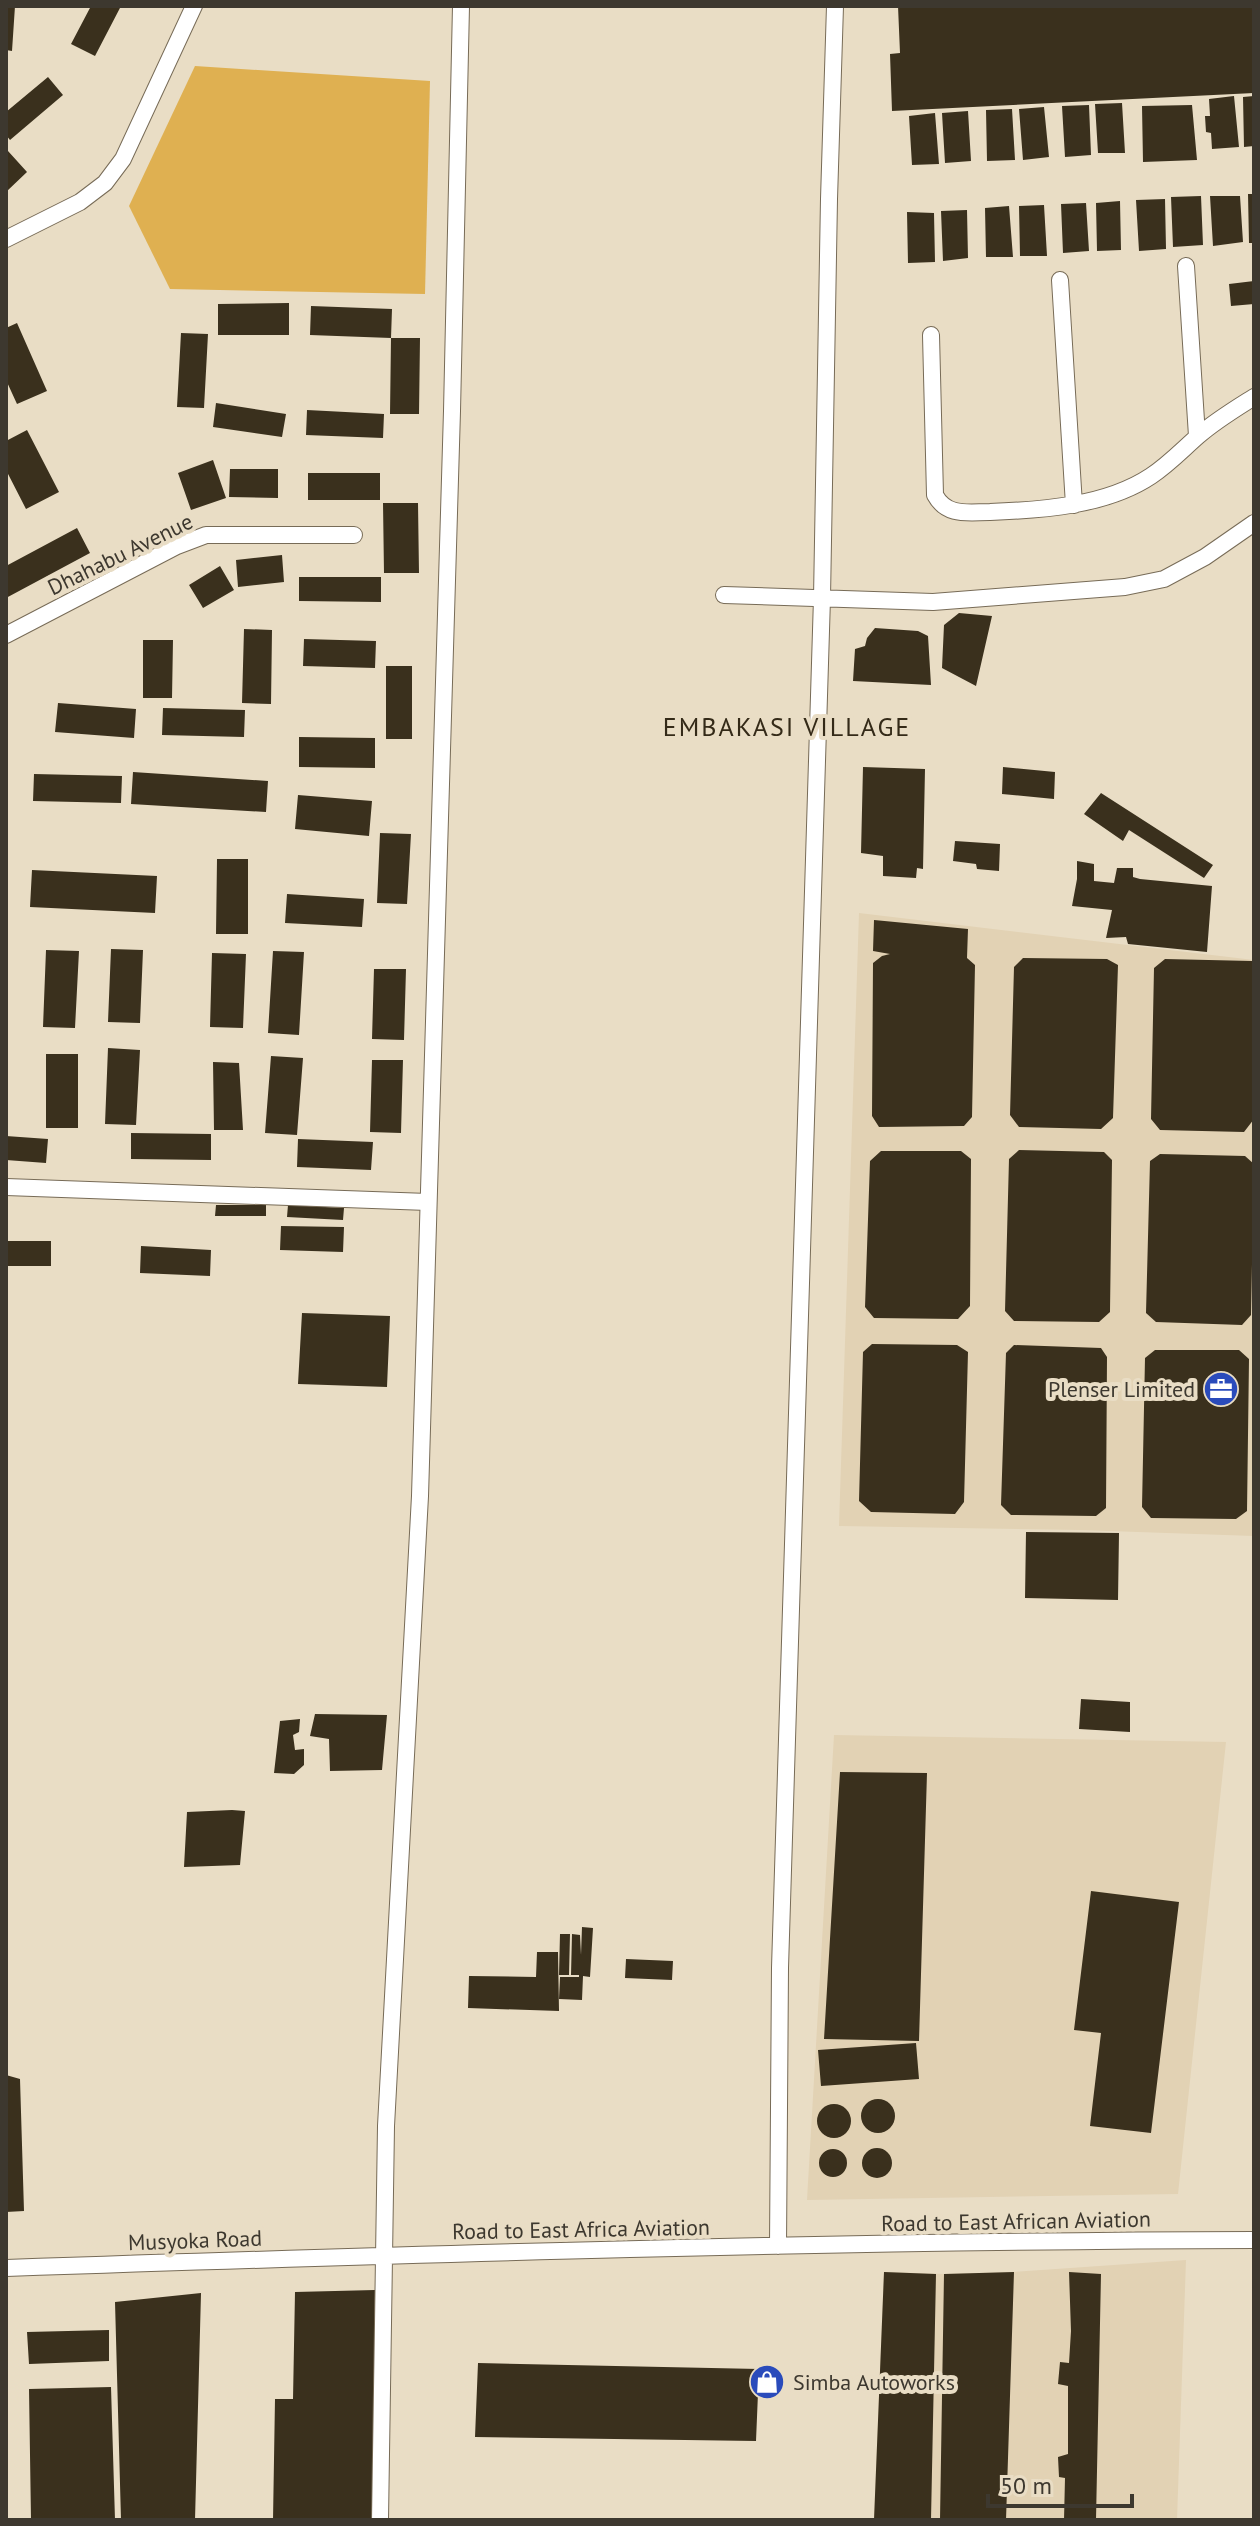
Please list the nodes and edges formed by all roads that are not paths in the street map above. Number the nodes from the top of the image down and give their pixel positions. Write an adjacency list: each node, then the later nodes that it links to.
1 (194, 6): 4 (street)
2 (461, 6): 17 (street)
3 (835, 6): 14 (street)
4 (6, 239)
5 (1186, 266): 9 (street)
6 (1060, 280): 10 (street)
7 (931, 335): 10 (street)
8 (1254, 397): 9 (street)
9 (1197, 436): 10 (street)
10 (1074, 505)
11 (1254, 523): 14 (street)
12 (354, 535): 15 (street, Dhahabu Avenue)
13 (724, 595): 14 (street)
14 (822, 598): 19 (street)
15 (6, 635)
16 (6, 1187): 17 (street)
17 (428, 1202): 20 (street)
18 (1254, 2240): 19 (street, Road to East African Aviation)
19 (778, 2246): 20 (street, Road to East Africa Aviation)
20 (384, 2255): 21 (street, Musyoka Road); 22 (street)
21 (6, 2268)
22 (380, 2520)

